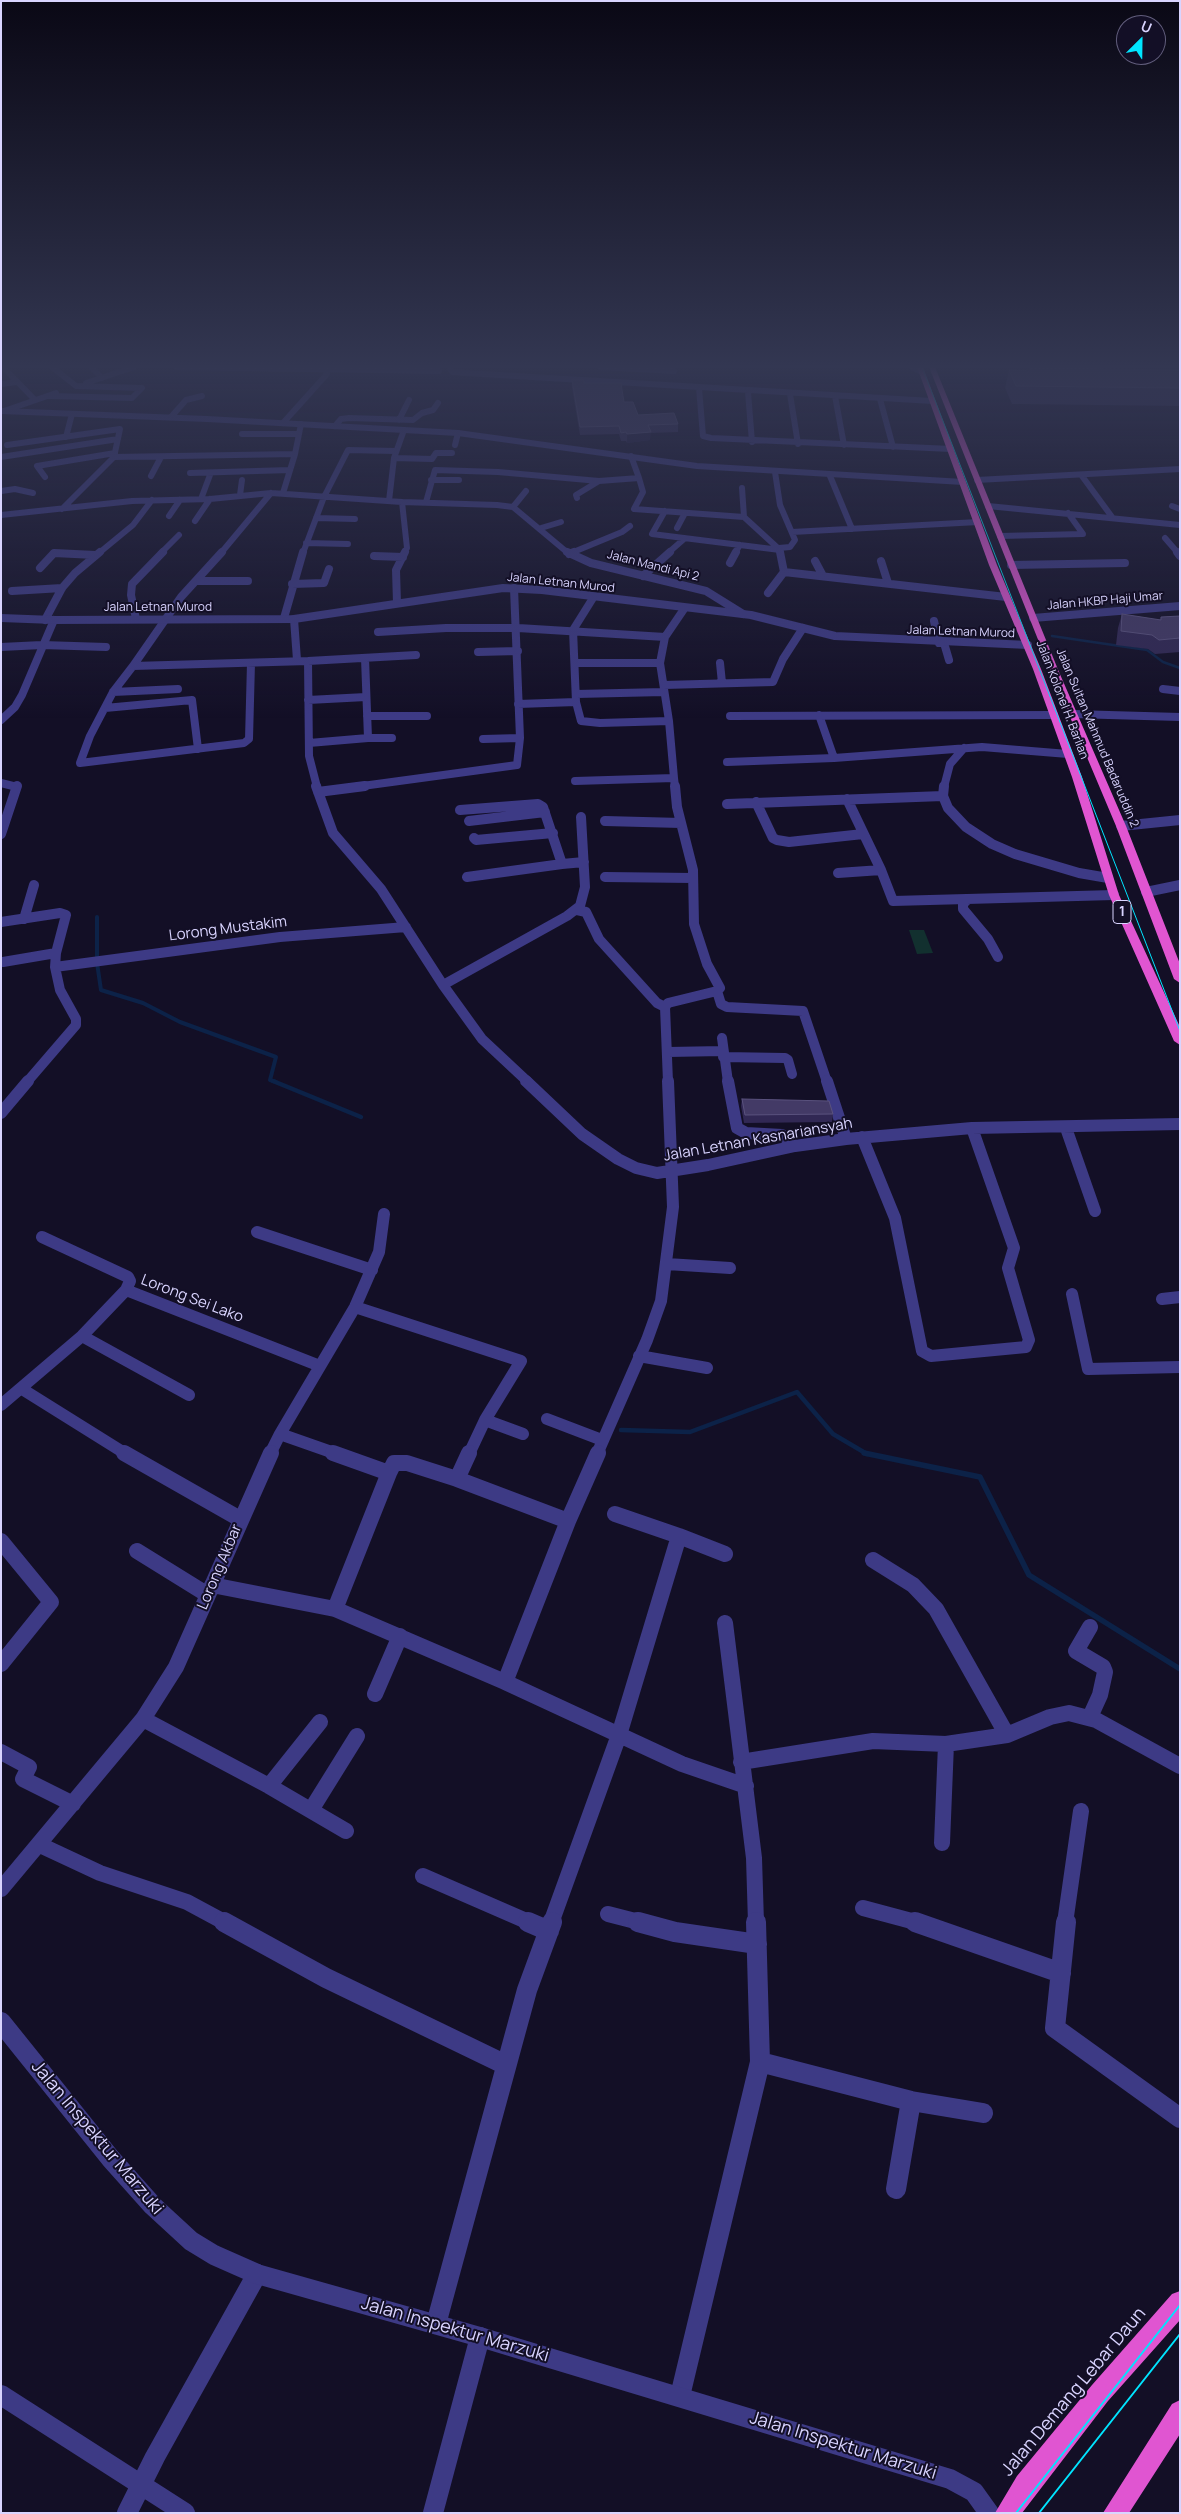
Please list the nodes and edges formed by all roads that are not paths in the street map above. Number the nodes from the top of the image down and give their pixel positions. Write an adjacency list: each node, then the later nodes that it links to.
1 (86, 484): 34 (street)
2 (207, 484): 24 (street)
3 (241, 484): 21 (street)
4 (286, 484): 20 (street)
5 (330, 484): 22 (street)
6 (391, 484): 28 (street)
7 (429, 484): 30 (street)
8 (594, 484): 23 (street)
9 (641, 484): 36 (street)
10 (777, 484): 55 (street)
11 (833, 484): 53 (street)
12 (964, 484): 48 (highway, Jalan Kolonel H. Barlian / 1)
13 (979, 484): 31 (highway, 1)
14 (1088, 484): 42 (street)
15 (742, 488): 41 (street)
16 (1, 491): 18 (street)
17 (526, 491): 33 (street)
18 (33, 493)
19 (271, 493): 20 (street); 21 (street); 79 (street)
20 (283, 494): 22 (street)
21 (240, 495): 25 (street)
22 (324, 497): 28 (street); 43 (street)
23 (577, 498)
24 (201, 499): 25 (street); 27 (street)
25 (210, 499): 45 (street)
26 (152, 500): 27 (street); 34 (street); 65 (street)
27 (180, 500): 40 (street)
28 (389, 501): 29 (street)
29 (402, 502): 30 (street); 68 (street)
30 (426, 502): 33 (street)
31 (988, 506): 38 (street); 57 (highway, 1)
32 (1172, 506): 35 (street)
33 (513, 507): 51 (street, Jalan Mandi Api 2)
34 (62, 509): 39 (street)
35 (1180, 509)
36 (665, 511): 37 (street); 59 (street)
37 (685, 512): 41 (street); 52 (street)
38 (1068, 513): 42 (street); 57 (street)
39 (1, 516)
40 (169, 516)
41 (744, 517): 63 (street)
42 (1112, 517): 46 (street)
43 (316, 518): 44 (street); 60 (street)
44 (355, 519)
45 (195, 520)
46 (1142, 520): 49 (street); 54 (street)
47 (561, 522): 51 (street)
48 (978, 522): 53 (street); 87 (highway, Jalan Kolonel H. Barlian / 1)
49 (1180, 525)
50 (630, 526): 64 (street)
51 (540, 528): 64 (street, Jalan Mandi Api 2)
52 (677, 528)
53 (852, 529): 55 (street)
54 (1152, 531)
55 (792, 532): 63 (street)
56 (180, 536): 96 (street)
57 (1000, 536): 73 (highway, 1)
58 (1165, 538): 67 (street)
59 (684, 539): 62 (street); 77 (street)
60 (306, 543): 61 (street); 81 (street)
61 (348, 544)
62 (740, 545): 63 (street); 71 (street)
63 (780, 549): 76 (street)
64 (569, 554): 77 (street, Jalan Mandi Api 2)
65 (95, 555): 74 (street); 83 (street)
66 (374, 556): 68 (street)
67 (1180, 556)
68 (403, 557): 89 (street)
69 (815, 561): 78 (street)
70 (881, 561): 82 (street)
71 (730, 563)
72 (1125, 563): 73 (street)
73 (1011, 566): 95 (highway, Jalan Sultan Mahmud Badaruddin 2 / 1)
74 (40, 568)
75 (330, 569): 81 (street)
76 (784, 572): 78 (street); 86 (street)
77 (643, 576): 92 (street, Jalan Mandi Api 2)
78 (823, 576): 82 (street)
79 (196, 581): 80 (street); 99 (street)
80 (248, 581)
81 (292, 584): 94 (street)
82 (888, 584): 87 (street)
83 (62, 588): 85 (street); 98 (street)
84 (514, 588): 88 (street, Jalan Letnan Murod); 89 (street, Jalan Letnan Murod); 101 (street)
85 (12, 591)
86 (768, 593)
87 (1006, 597): 108 (highway, Jalan Kolonel H. Barlian / 1)
88 (593, 598): 91 (street, Jalan Letnan Murod); 103 (street)
89 (397, 603): 97 (street, Jalan Letnan Murod)
90 (1180, 606): 95 (street, Jalan HKBP Haji Umar)
91 (684, 609): 92 (street, Jalan Letnan Murod); 105 (street)
92 (743, 614): 102 (street, Jalan Letnan Murod)
93 (1, 618): 98 (street, Jalan Letnan Murod)
94 (284, 618): 97 (street, Jalan Letnan Murod); 99 (street, Jalan Letnan Murod)
95 (1033, 618): 134 (highway, Jalan Sultan Mahmud Badaruddin 2 / 1)
96 (136, 619): 98 (street, Jalan Letnan Murod); 99 (street, Jalan Letnan Murod)
97 (294, 619): 115 (street)
98 (49, 620): 107 (street)
99 (166, 620): 122 (street)
100 (934, 621): 106 (street)
101 (518, 628): 103 (street); 104 (street); 111 (street)
102 (803, 628): 106 (street, Jalan Letnan Murod); 123 (street)
103 (572, 630): 105 (street); 119 (street)
104 (378, 632)
105 (665, 637): 120 (street)
106 (942, 643): 108 (street, Jalan Letnan Murod); 116 (street)
107 (42, 645): 109 (street); 110 (street); 141 (street)
108 (1028, 646): 136 (highway, Jalan Kolonel H. Barlian / 1)
109 (1, 647)
110 (106, 647)
111 (518, 651): 112 (street); 132 (street)
112 (478, 652)
113 (416, 655): 114 (street)
114 (365, 658): 117 (street); 129 (street)
115 (297, 660): 117 (street); 118 (street)
116 (949, 660)
117 (308, 661): 131 (street, Jalan Letnan Kasnariansyah)
118 (251, 663): 122 (street); 149 (street)
119 (575, 663): 120 (street); 130 (street)
120 (660, 663): 124 (street)
121 (720, 663): 123 (street)
122 (133, 666): 128 (street)
123 (722, 683): 124 (street)
124 (664, 688): 130 (street); 142 (street)
125 (178, 689): 128 (street)
126 (1163, 689): 127 (street)
127 (1180, 691)
128 (113, 692): 133 (street)
129 (366, 697): 131 (street); 137 (street)
130 (576, 698): 132 (street); 142 (street)
131 (308, 700): 147 (street, Jalan Letnan Kasnariansyah)
132 (518, 704): 145 (street)
133 (106, 708): 149 (street); 149 (street)
134 (1073, 714): 140 (street); 157 (highway, Jalan Sultan Mahmud Badaruddin 2 / 1)
135 (819, 715): 136 (street); 139 (street); 152 (street)
136 (1054, 715): 151 (highway, Jalan Kolonel H. Barlian / 1)
137 (367, 716): 138 (street); 143 (street)
138 (427, 716)
139 (730, 716)
140 (1180, 716)
141 (1, 720)
142 (669, 721): 156 (street)
143 (368, 738): 144 (street); 147 (street)
144 (392, 738)
145 (520, 738): 146 (street); 160 (street)
146 (484, 739)
147 (309, 743): 160 (street, Jalan Letnan Kasnariansyah)
148 (964, 748): 150 (street); 151 (street); 154 (street)
149 (198, 749)
150 (915, 752): 152 (street); 154 (street)
151 (1068, 754): 155 (highway, Jalan Kolonel H. Barlian / 1)
152 (834, 758): 153 (street)
153 (728, 762)
154 (950, 764): 161 (street)
155 (1077, 777): 157 (highway); 183 (highway, Jalan Kolonel H. Barlian / 1)
156 (674, 778): 158 (street); 171 (street)
157 (1100, 778): 172 (highway, Jalan Sultan Mahmud Badaruddin 2 / 1)
158 (575, 781)
159 (1, 783): 175 (street)
160 (318, 790): 192 (street, Jalan Letnan Kasnariansyah)
161 (943, 796): 162 (street); 183 (street)
162 (848, 799): 163 (street); 174 (street)
163 (756, 802): 164 (street); 174 (street)
164 (727, 804)
165 (460, 810): 166 (street)
166 (545, 812): 169 (street); 173 (street)
167 (581, 817): 176 (street)
168 (1180, 820): 172 (street)
169 (469, 821)
170 (605, 821): 171 (street)
171 (681, 823): 182 (street)
172 (1121, 826): 186 (highway, Jalan Sultan Mahmud Badaruddin 2 / 1)
173 (552, 830): 173 (street); 177 (street)
174 (863, 834): 178 (street)
175 (3, 837)
176 (584, 862): 177 (street); 189 (street)
177 (562, 864): 180 (street)
178 (881, 870): 179 (street); 188 (street)
179 (838, 872)
180 (467, 877)
181 (605, 877): 182 (street)
182 (693, 878): 200 (street)
183 (1108, 878): 187 (highway, Jalan Kolonel H. Barlian / 1)
184 (34, 885): 190 (street)
185 (1180, 885): 186 (street)
186 (1146, 892): 194 (highway, 1)
187 (1114, 895): 188 (street); 203 (highway, Jalan Kolonel H. Barlian / 1)
188 (968, 899): 195 (street)
189 (577, 910): 199 (street); 201 (street)
190 (24, 919): 191 (street); 193 (street)
191 (1, 922)
192 (406, 927): 197 (street, Lorong Mustakim); 199 (street, Jalan Letnan Kasnariansyah)
193 (56, 953): 196 (street); 197 (street)
194 (1175, 954): 198 (highway, 1)
195 (998, 957)
196 (3, 962)
197 (55, 968): 207 (street)
198 (1180, 979)
199 (443, 985): 214 (street, Jalan Letnan Kasnariansyah)
200 (717, 991): 201 (street); 212 (street)
201 (665, 1007): 204 (street)
202 (722, 1038): 205 (street)
203 (1180, 1041)
204 (668, 1052): 205 (street); 214 (street)
205 (723, 1054): 206 (street); 213 (street)
206 (792, 1074)
207 (1, 1113)
208 (1180, 1124): 210 (street, Jalan Letnan Kasnariansyah)
209 (972, 1128): 210 (street, Jalan Letnan Kasnariansyah); 211 (street, Jalan Letnan Kasnariansyah); 211 (street)
210 (1066, 1128): 215 (street)
211 (862, 1137): 212 (street, Jalan Letnan Kasnariansyah)
212 (846, 1138): 213 (street, Jalan Letnan Kasnariansyah)
213 (795, 1146): 214 (street, Jalan Letnan Kasnariansyah)
214 (673, 1171): 219 (street)
215 (1095, 1211)
216 (384, 1214): 221 (street, Lorong Akbar)
217 (257, 1232): 221 (street)
218 (42, 1237): 222 (street)
219 (667, 1264): 220 (street); 228 (street)
220 (730, 1268)
221 (372, 1270): 226 (street, Lorong Akbar)
222 (126, 1290): 227 (street, Lorong Sei Lako); 229 (street, Lorong Sei Lako)
223 (1072, 1294): 230 (street)
224 (1180, 1297): 225 (street)
225 (1162, 1299)
226 (355, 1307): 229 (street, Lorong Akbar); 236 (street)
227 (82, 1336): 232 (street, Lorong Sei Lako); 233 (street)
228 (639, 1356): 231 (street); 239 (street)
229 (320, 1366): 237 (street, Lorong Akbar)
230 (1180, 1367)
231 (707, 1368)
232 (22, 1389): 234 (street, Lorong Sei Lako); 243 (street)
233 (190, 1395)
234 (1, 1406)
235 (547, 1419): 239 (street)
236 (485, 1420): 238 (street); 241 (street)
237 (280, 1434): 240 (street); 243 (street, Lorong Akbar)
238 (523, 1434)
239 (602, 1440): 244 (street)
240 (388, 1473): 241 (street); 251 (street)
241 (458, 1479): 244 (street)
242 (615, 1514): 245 (street)
243 (240, 1519): 250 (street, Lorong Akbar)
244 (568, 1521): 256 (street)
245 (679, 1536): 248 (street); 261 (street)
246 (1, 1541): 255 (street)
247 (136, 1552): 250 (street)
248 (725, 1554)
249 (873, 1560): 262 (street)
250 (210, 1590): 251 (street); 259 (street, Lorong Akbar)
251 (335, 1609): 254 (street)
252 (725, 1623): 266 (street)
253 (1090, 1627): 258 (street)
254 (400, 1636): 256 (street); 257 (street)
255 (1, 1664)
256 (505, 1682): 261 (street)
257 (375, 1694)
258 (1090, 1717): 262 (street); 267 (street)
259 (143, 1719): 268 (street); 270 (street, Lorong Akbar)
260 (320, 1722): 268 (street)
261 (619, 1735): 269 (street); 280 (street)
262 (1007, 1735): 264 (street)
263 (357, 1736): 271 (street)
264 (946, 1744): 266 (street); 274 (street)
265 (1, 1752): 270 (street)
266 (741, 1762): 269 (street)
267 (1180, 1766)
268 (269, 1786): 271 (street)
269 (746, 1786): 281 (street)
270 (73, 1804): 275 (street, Lorong Akbar)
271 (311, 1810): 273 (street)
272 (1081, 1811): 282 (street)
273 (346, 1831)
274 (942, 1843)
275 (40, 1844): 277 (street, Lorong Akbar); 285 (street)
276 (423, 1876): 280 (street)
277 (1, 1889)
278 (863, 1908): 282 (street)
279 (608, 1914): 281 (street)
280 (549, 1931): 285 (street)
281 (757, 1944): 284 (street)
282 (1061, 1973): 288 (street)
283 (1, 2022): 290 (street, Jalan Inspektur Marzuki)
284 (760, 2062): 286 (street); 295 (street)
285 (506, 2065): 292 (street)
286 (911, 2101): 287 (street); 289 (street)
287 (983, 2113)
288 (1180, 2118)
289 (896, 2189)
290 (257, 2274): 292 (street, Jalan Inspektur Marzuki); 297 (street)
291 (1180, 2302): 302 (highway, Jalan Demang Lebar Daun)
292 (436, 2324): 293 (street, Jalan Inspektur Marzuki)
293 (480, 2337): 295 (street, Jalan Inspektur Marzuki); 300 (street)
294 (1, 2395): 297 (street)
295 (680, 2396): 301 (street, Jalan Inspektur Marzuki)
296 (1180, 2412): 303 (highway)
297 (141, 2482): 298 (street); 299 (street)
298 (126, 2513)
299 (185, 2513)
300 (433, 2513)
301 (989, 2513)
302 (1007, 2513)
303 (1115, 2513)

